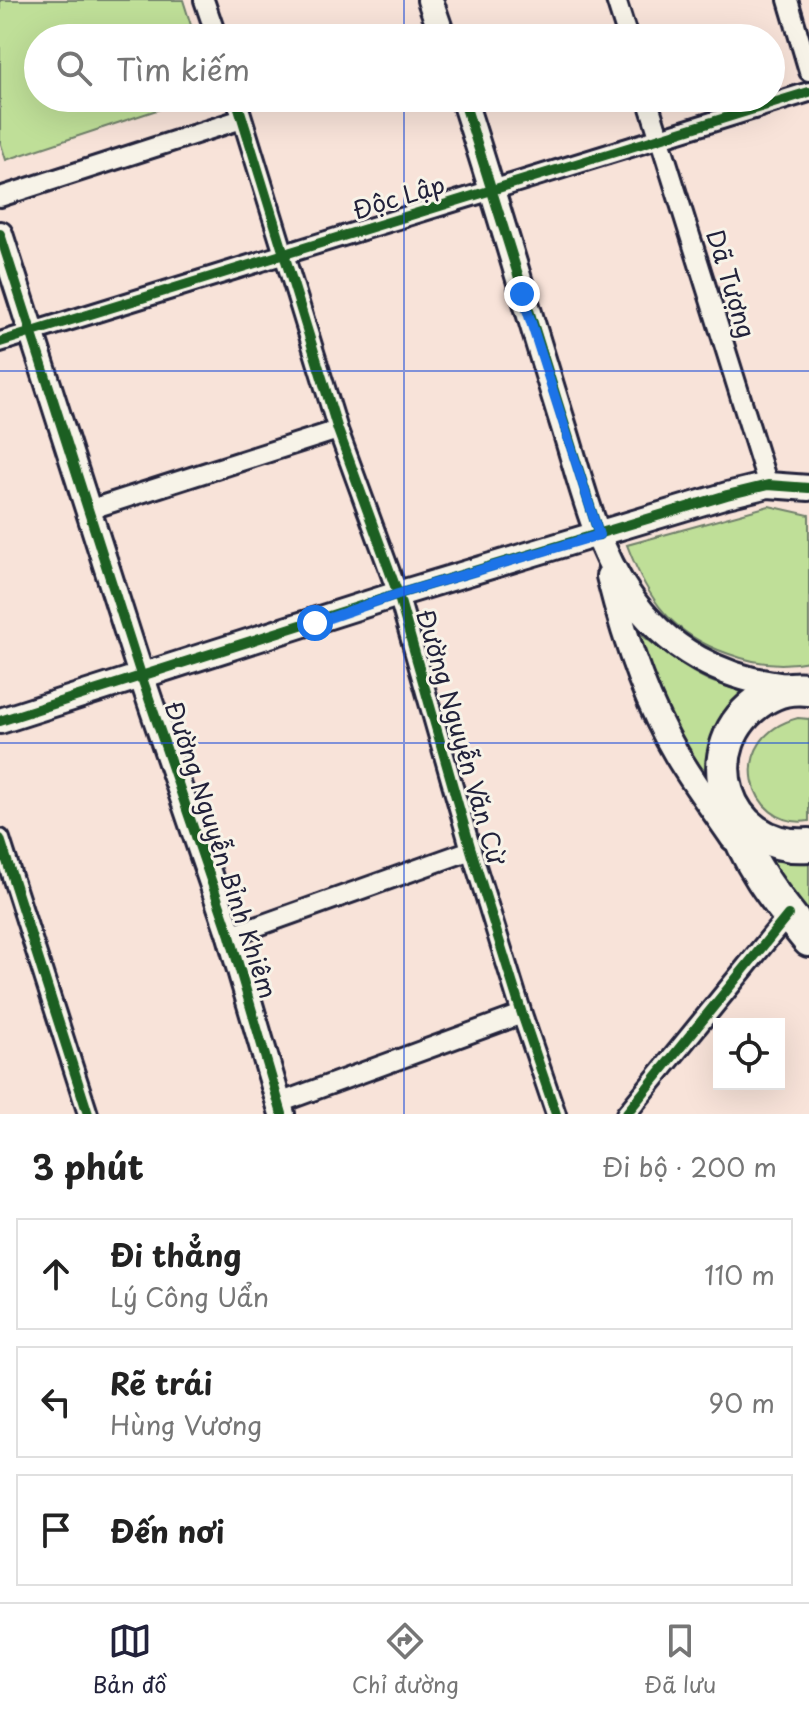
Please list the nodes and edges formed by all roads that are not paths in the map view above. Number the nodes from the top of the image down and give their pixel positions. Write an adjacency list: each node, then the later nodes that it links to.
1 (204, 0): 5 (street)
2 (616, 0): 7 (street)
3 (788, 0): 8 (street)
4 (434, 1): 6 (street)
5 (212, 24)
6 (440, 24)
7 (624, 24)
8 (809, 71)
9 (809, 92): 10 (street, Độc Lập)
10 (785, 99)
11 (240, 112): 15 (street, Đường Nguyễn Văn Cừ)
12 (467, 112): 17 (street)
13 (651, 112): 16 (street, Dã Tượng)
14 (744, 112): 16 (street, Độc Lập)
15 (242, 119): 18 (street); 20 (street, Đường Nguyễn Văn Cừ)
16 (659, 138): 17 (street, Độc Lập); 24 (street, Dã Tượng)
17 (492, 190): 20 (street, Độc Lập); 27 (street)
18 (0, 197)
19 (0, 234): 21 (street, Đường Nguyễn Bỉnh Khiêm)
20 (284, 254): 21 (street, Độc Lập); 23 (street, Đường Nguyễn Văn Cừ)
21 (31, 332): 22 (street, Độc Lập); 26 (street, Đường Nguyễn Bỉnh Khiêm)
22 (0, 342)
23 (338, 430): 26 (street); 28 (street, Đường Nguyễn Văn Cừ)
24 (768, 485): 25 (street); 27 (street)
25 (809, 488)
26 (88, 510): 29 (street, Đường Nguyễn Bỉnh Khiêm)
27 (599, 535): 28 (street); 30 (street); 32 (street)
28 (398, 594): 29 (street); 36 (street, Đường Nguyễn Văn Cừ)
29 (142, 678): 31 (street); 39 (street, Đường Nguyễn Bỉnh Khiêm)
30 (803, 686): 33 (highway)
31 (0, 721)
32 (678, 756): 33 (street); 37 (street)
33 (734, 811): 35 (highway); 37 (highway)
34 (0, 839): 43 (street)
35 (809, 845)
36 (471, 850): 39 (street); 41 (street, Đường Nguyễn Văn Cừ)
37 (759, 877): 38 (highway)
38 (788, 915): 40 (highway); 45 (street)
39 (230, 936): 42 (street, Đường Nguyễn Bỉnh Khiêm)
40 (809, 940)
41 (522, 1014): 42 (street); 44 (street, Đường Nguyễn Văn Cừ)
42 (281, 1108)
43 (88, 1114)
44 (556, 1114)
45 (626, 1114)

